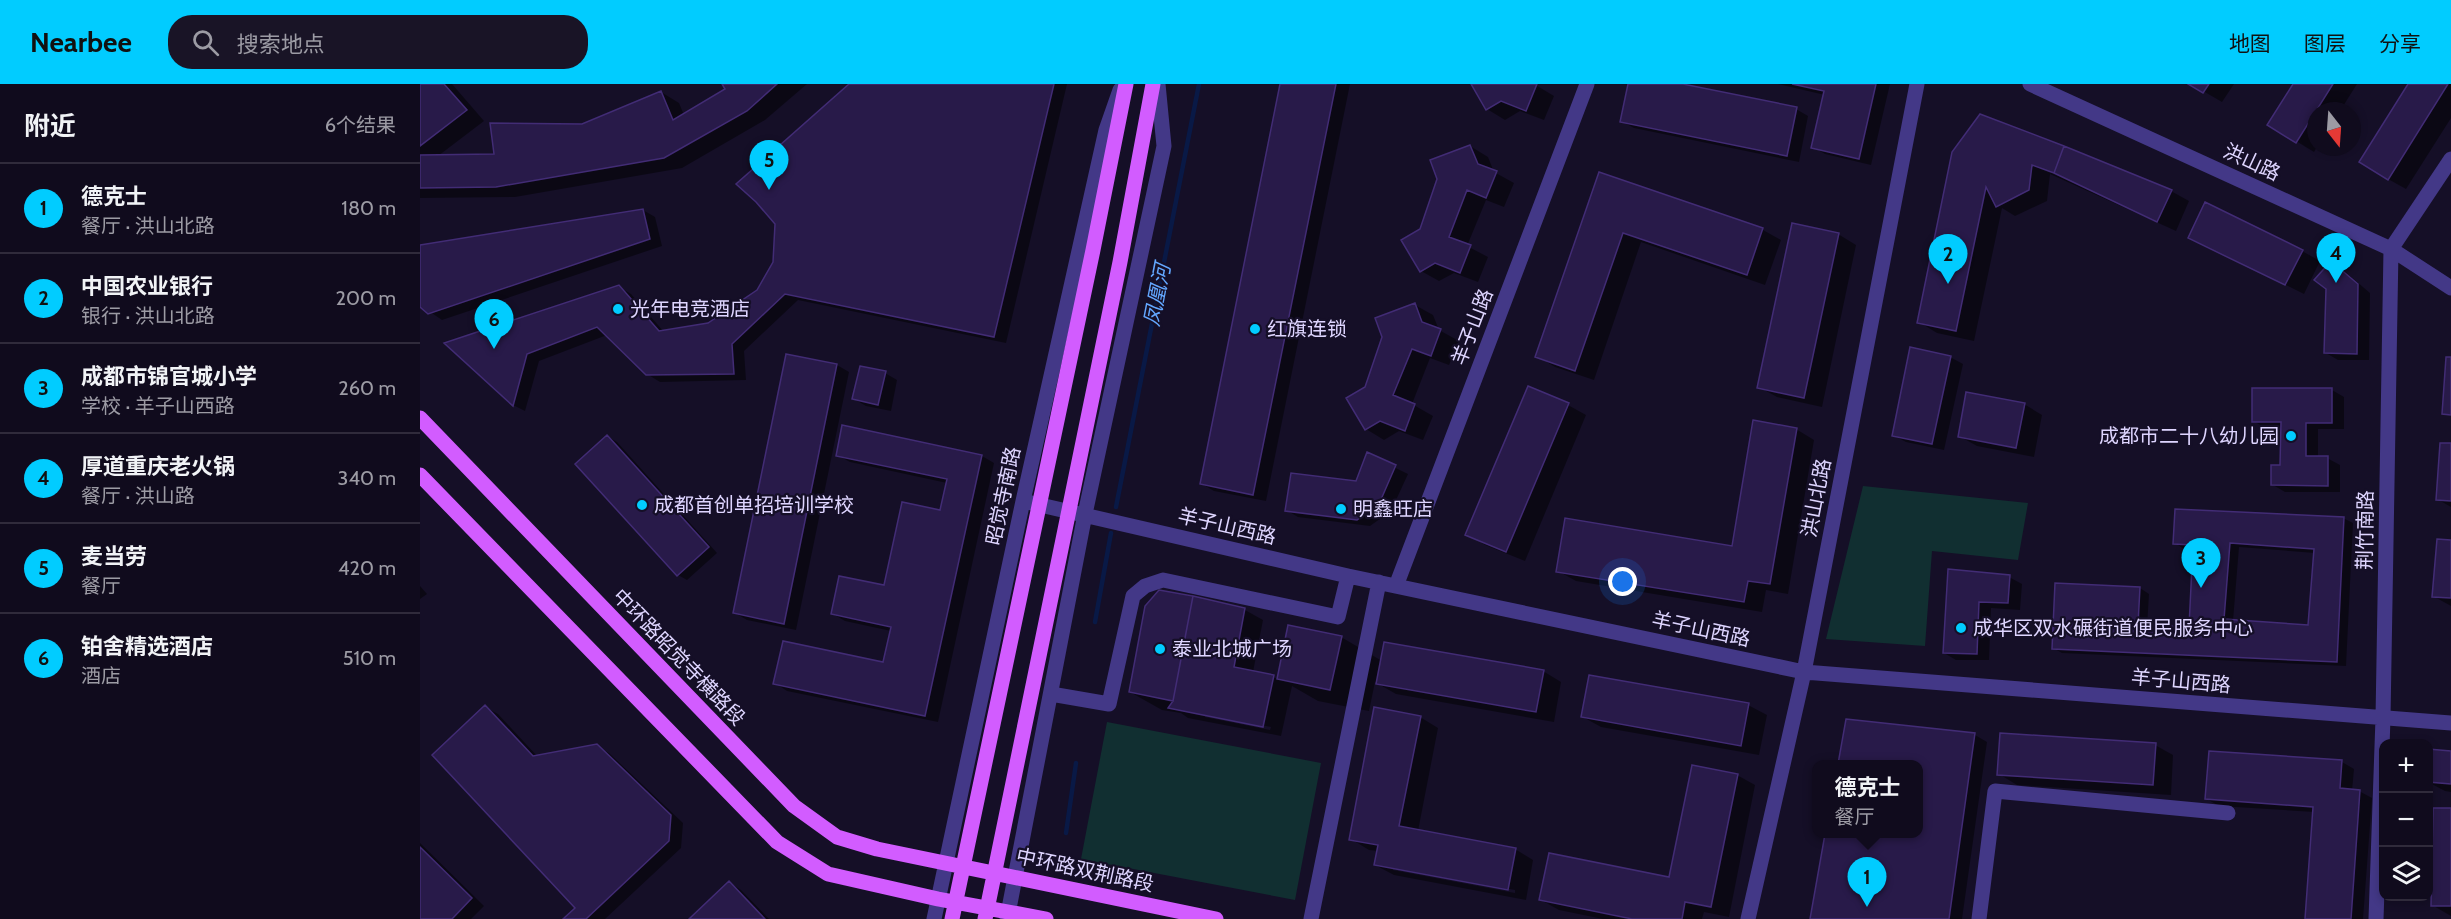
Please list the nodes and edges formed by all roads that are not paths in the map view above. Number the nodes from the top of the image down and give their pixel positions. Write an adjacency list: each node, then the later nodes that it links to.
1 (1124, 84): 12 (street, 昭觉寺南路); 27 (main road, 昭觉寺南路)
2 (1153, 84): 28 (main road)
3 (1158, 84): 13 (street)
4 (1587, 84): 16 (street, 羊子山路)
5 (1917, 84): 17 (street, 洪山北路)
6 (2030, 84): 8 (street, 洪山路)
7 (2451, 159): 8 (street)
8 (2391, 249): 9 (street, 洪山路); 19 (street, 荆竹南路)
9 (2451, 288)
10 (420, 418): 22 (main road, 中环路昭觉寺横路段)
11 (420, 475): 24 (main road)
12 (1023, 501): 13 (street, 羊子山西路); 22 (street, 昭觉寺南路)
13 (1085, 514): 14 (street, 羊子山西路); 18 (street)
14 (1348, 576): 15 (street, 羊子山西路); 18 (street)
15 (1379, 582): 16 (street, 羊子山西路); 31 (street)
16 (1396, 586): 17 (street, 羊子山西路)
17 (1804, 672): 19 (street, 羊子山西路); 32 (street, 洪山北路)
18 (1051, 694): 23 (street)
19 (2383, 718): 20 (street, 羊子山西路); 34 (street, 荆竹南路)
20 (2451, 723)
21 (2228, 813): 33 (street)
22 (945, 864): 23 (main road, 中环路双荆路段); 24 (street, 昭觉寺南路)
23 (1017, 877): 25 (street); 30 (main road, 中环路双荆路段)
24 (938, 899): 25 (main road); 26 (street, 昭觉寺南路)
25 (1008, 915): 29 (main road)
26 (934, 919)
27 (952, 919)
28 (985, 919)
29 (1046, 919)
30 (1216, 919)
31 (1311, 919)
32 (1748, 919)
33 (1979, 919)
34 (2376, 919)

